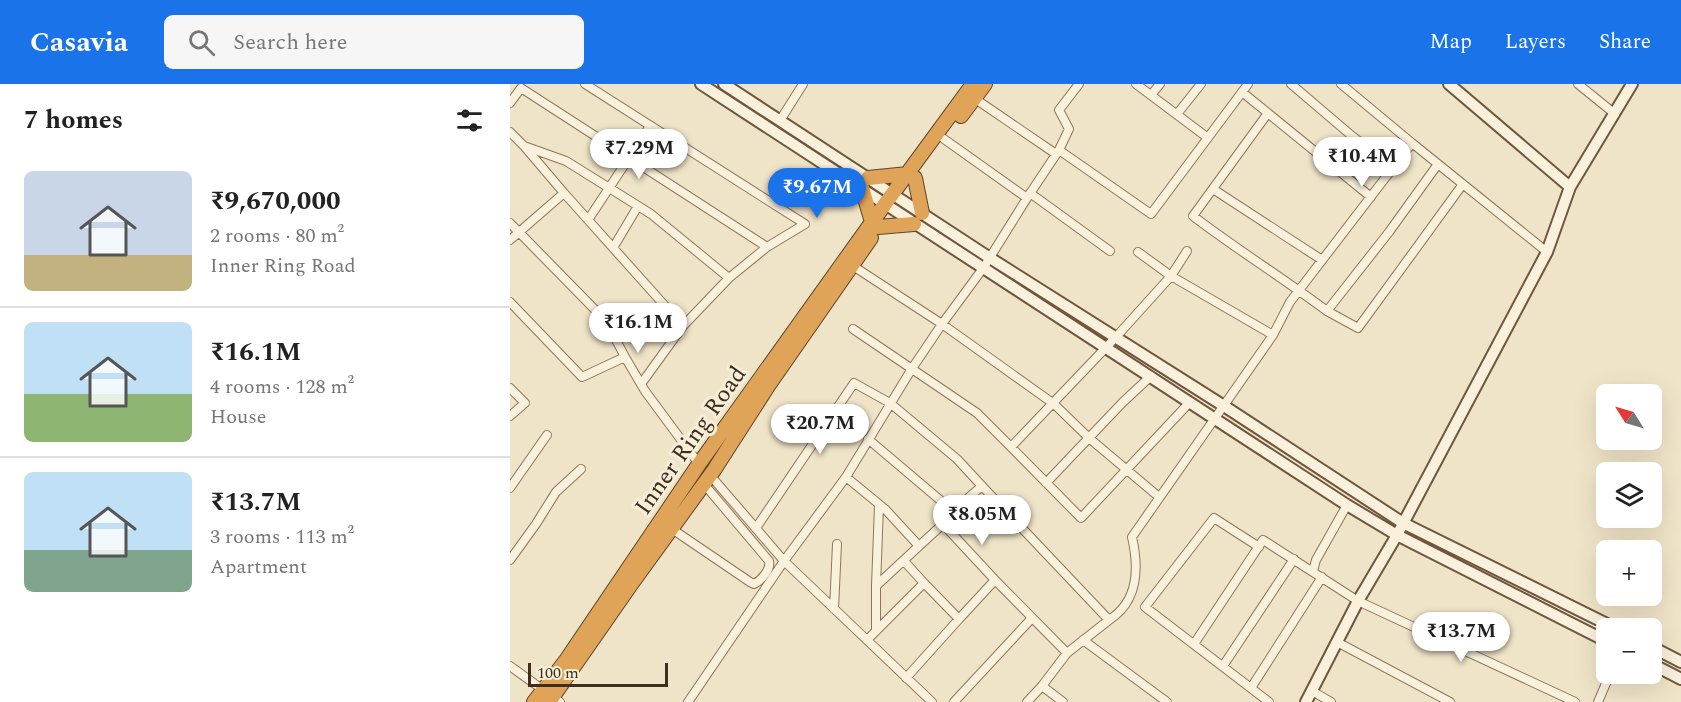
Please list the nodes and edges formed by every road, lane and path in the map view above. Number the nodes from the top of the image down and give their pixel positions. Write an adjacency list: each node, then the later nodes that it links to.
1 (585, 84): 25 (street)
2 (701, 84): 36 (street)
3 (724, 84): 24 (street)
4 (803, 84): 24 (street)
5 (985, 84): 17 (highway, Inner Ring Road)
6 (1079, 84): 31 (street)
7 (1136, 84): 19 (street)
8 (1160, 84): 19 (street)
9 (1201, 84): 22 (street)
10 (1248, 84): 18 (street)
11 (1291, 84): 34 (street)
12 (1341, 84): 29 (street)
13 (1449, 84): 38 (street)
14 (1578, 84): 23 (street)
15 (1632, 84): 23 (street)
16 (518, 86): 20 (street); 32 (street)
17 (974, 91): 28 (highway, Inner Ring Road); 31 (street); 35 (highway, Inner Ring Road)
18 (1242, 92): 21 (street); 27 (street)
19 (1151, 95): 22 (street)
20 (510, 102)
21 (1268, 113): 40 (street); 43 (street)
22 (1177, 114): 27 (street)
23 (1615, 114): 38 (street)
24 (780, 119): 36 (street)
25 (650, 126): 32 (street); 52 (street)
26 (510, 132): 30 (street)
27 (1208, 138): 31 (street)
28 (944, 139): 35 (highway, Inner Ring Road); 42 (street)
29 (1412, 142): 33 (street); 34 (street)
30 (524, 146): 39 (street); 41 (street)
31 (1058, 152): 42 (street)
32 (629, 158): 39 (street); 52 (street)
33 (1438, 164): 37 (street); 65 (street)
34 (1393, 167): 43 (street)
35 (912, 176): 36 (highway); 44 (highway, Inner Ring Road); 46 (highway)
36 (865, 183): 44 (street); 49 (highway)
37 (1463, 184): 57 (street); 65 (street)
38 (1570, 187): 57 (street)
39 (609, 188): 45 (street); 47 (street)
40 (1213, 189): 58 (street); 63 (street)
41 (564, 193): 47 (street); 50 (street)
42 (1028, 195): 54 (street); 59 (street)
43 (1371, 197): 58 (street)
44 (892, 201): 46 (street); 49 (highway, Inner Ring Road)
45 (638, 206): 53 (street); 62 (street)
46 (918, 219): 49 (highway); 59 (street)
47 (588, 220): 53 (street)
48 (510, 223): 50 (street)
49 (875, 224): 60 (highway, Inner Ring Road); 87 (highway, Inner Ring Road)
50 (518, 232): 51 (street); 72 (street)
51 (510, 240)
52 (767, 247): 62 (street)
53 (613, 248): 67 (street)
54 (1110, 251)
55 (1187, 251): 61 (street)
56 (1138, 252): 61 (street)
57 (1547, 252): 99 (street)
58 (1322, 260): 63 (street)
59 (987, 263): 66 (street); 70 (street); 71 (street)
60 (853, 266): 66 (street); 91 (highway, Inner Ring Road)
61 (1171, 276): 69 (street); 70 (street)
62 (729, 278): 67 (street)
63 (1299, 290): 65 (street); 69 (street)
64 (510, 302): 72 (street)
65 (1327, 310)
66 (942, 324): 73 (street); 79 (street)
67 (683, 326): 75 (street)
68 (853, 329): 73 (street)
69 (1272, 335): 80 (street)
70 (1116, 337): 71 (street); 80 (street)
71 (1106, 348): 74 (street); 79 (street)
72 (625, 357): 75 (street)
73 (911, 370): 78 (street); 86 (street)
74 (1151, 376): 77 (street); 84 (street)
75 (641, 384): 87 (street)
76 (510, 388): 81 (street)
77 (1190, 402): 82 (street); 89 (street)
78 (890, 403): 85 (street); 93 (street); 101 (street)
79 (1054, 404): 84 (street); 86 (street)
80 (1224, 406): 82 (street); 99 (street)
81 (510, 416)
82 (1215, 419): 95 (street); 96 (street)
83 (547, 435): 94 (street)
84 (1089, 438): 89 (street); 92 (street)
85 (868, 439): 90 (street); 98 (street)
86 (1011, 447): 92 (street)
87 (699, 464): 140 (highway, Inner Ring Road)
88 (581, 469): 108 (street)
89 (1127, 469): 92 (street); 95 (street)
90 (846, 477): 97 (street); 109 (street)
91 (707, 480): 101 (street); 102 (highway, Inner Ring Road); 102 (street)
92 (1046, 483)
93 (982, 486): 98 (street); 121 (street)
94 (510, 488)
95 (1159, 497): 121 (street)
96 (1347, 505): 103 (street); 111 (street)
97 (879, 506): 105 (street); 115 (street)
98 (954, 511): 100 (street)
99 (1403, 523): 103 (street); 119 (street)
100 (943, 524): 105 (street); 113 (street)
101 (756, 528): 109 (street)
102 (672, 529): 140 (highway, Inner Ring Road)
103 (1397, 535): 116 (street); 123 (street)
104 (837, 544): 117 (street)
105 (920, 546): 110 (street)
106 (1259, 547): 107 (street); 127 (street); 127 (street)
107 (1294, 559): 111 (street); 132 (street)
108 (510, 560)
109 (784, 561): 117 (street); 142 (street)
110 (904, 561): 114 (street); 115 (street)
111 (1311, 570): 112 (street)
112 (1322, 577): 116 (street); 138 (street)
113 (995, 580): 118 (street); 120 (street)
114 (924, 583): 120 (street); 122 (street)
115 (876, 586): 122 (street)
116 (1358, 601): 126 (street); 152 (street)
117 (834, 609): 124 (street)
118 (1032, 618): 129 (street); 144 (street)
119 (1596, 619)
120 (959, 620): 134 (street)
121 (1109, 620): 125 (street)
122 (876, 631): 124 (street)
123 (1596, 636)
124 (867, 640): 134 (street)
125 (1083, 640): 129 (street); 147 (street)
126 (1337, 642): 139 (street); 151 (street)
127 (1194, 644): 132 (street)
128 (1662, 652): 130 (street)
129 (1067, 653): 137 (street)
130 (1681, 662)
131 (510, 666): 140 (street)
132 (1223, 666): 138 (street)
133 (1662, 669): 135 (street)
134 (906, 678): 143 (street)
135 (1681, 679)
136 (1606, 684): 153 (street)
137 (1042, 686): 145 (street); 146 (street)
138 (1251, 688): 148 (street)
139 (1312, 691): 149 (street); 150 (street)
140 (551, 697): 141 (highway, Inner Ring Road)
141 (534, 702)
142 (688, 702)
143 (932, 702)
144 (954, 702)
145 (1027, 702)
146 (1063, 702)
147 (1167, 702)
148 (1269, 702)
149 (1306, 702)
150 (1331, 702)
151 (1450, 702)
152 (1575, 702)
153 (1598, 702)

